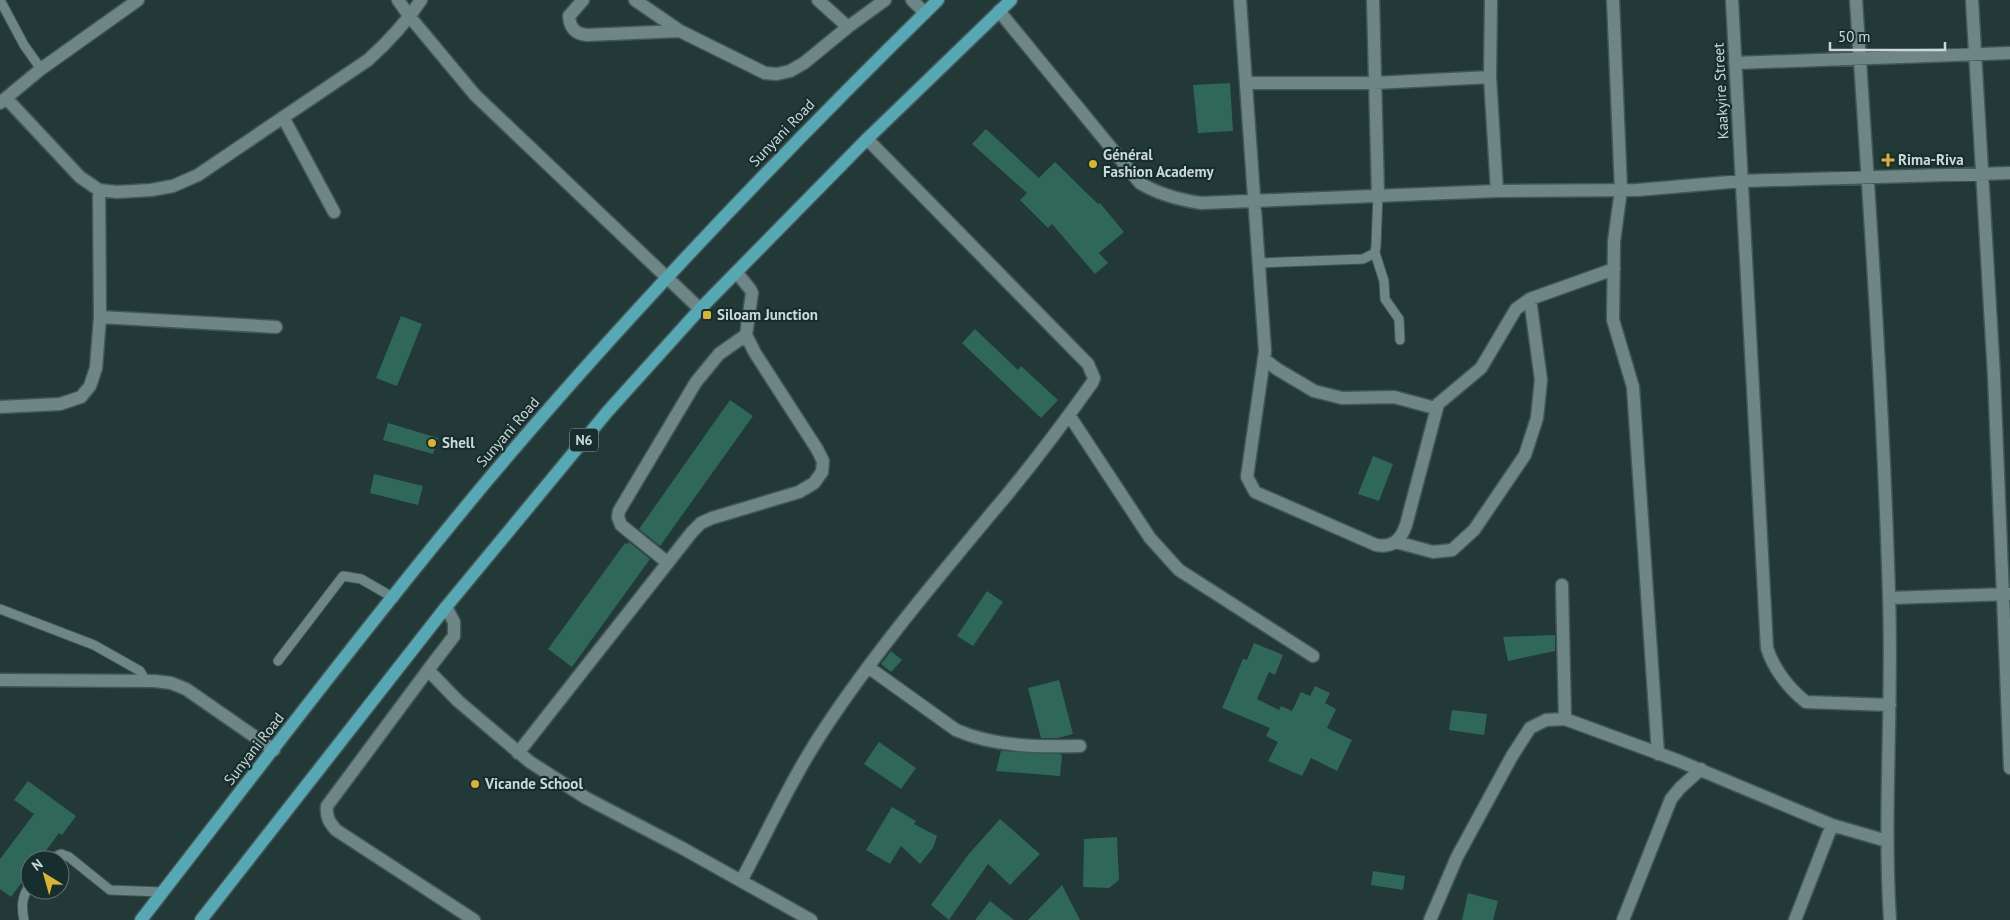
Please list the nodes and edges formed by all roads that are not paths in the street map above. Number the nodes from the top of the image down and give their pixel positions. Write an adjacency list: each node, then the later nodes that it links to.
1 (0, 0): 28 (lane)
2 (138, 0): 28 (street)
3 (398, 0): 21 (street)
4 (421, 0): 21 (street)
5 (584, 0): 23 (street)
6 (635, 0): 23 (street)
7 (818, 0): 22 (street)
8 (885, 0): 22 (street)
9 (912, 0): 20 (street)
10 (938, 0): 20 (main road, Sunyani Road)
11 (1011, 0): 19 (main road, N6)
12 (1240, 0): 30 (street)
13 (1373, 0): 31 (street)
14 (1491, 0): 29 (street)
15 (1613, 0): 41 (street)
16 (1732, 0): 27 (street, Kaakyire Street)
17 (1856, 0): 26 (street)
18 (1972, 0): 25 (street)
19 (1000, 11): 34 (main road, N6); 43 (street)
20 (925, 13): 49 (main road, Sunyani Road)
21 (410, 17): 33 (street); 49 (street)
22 (848, 27): 23 (street)
23 (680, 31)
24 (2010, 53): 25 (street)
25 (1976, 54): 26 (street); 36 (street)
26 (1860, 58): 27 (street); 37 (street)
27 (1736, 63): 38 (street, Kaakyire Street)
28 (41, 70): 32 (street)
29 (1490, 77): 31 (street); 40 (street)
30 (1246, 83): 31 (street); 43 (street)
31 (1375, 83): 42 (street)
32 (3, 100): 39 (street)
33 (283, 117): 39 (street); 44 (street)
34 (867, 139): 48 (main road, N6); 59 (street)
35 (2010, 173): 36 (street)
36 (1984, 174): 37 (street); 63 (street)
37 (1868, 176): 38 (street); 65 (street)
38 (1742, 181): 41 (street); 74 (street, Kaakyire Street)
39 (99, 190): 52 (street)
40 (1497, 190): 41 (street); 42 (street)
41 (1621, 190): 47 (street)
42 (1378, 194): 43 (street); 45 (lane)
43 (1255, 201): 46 (street)
44 (334, 212)
45 (1375, 253): 46 (lane); 55 (lane)
46 (1259, 263): 56 (street)
47 (1614, 269): 50 (street); 79 (street)
48 (736, 272): 51 (main road, N6); 54 (street)
49 (666, 278): 51 (street); 64 (main road, Sunyani Road)
50 (1530, 299): 58 (street); 60 (street)
51 (700, 309): 66 (main road, N6)
52 (100, 317): 53 (street); 57 (street)
53 (276, 327)
54 (746, 335): 61 (street); 61 (street)
55 (1400, 340)
56 (1264, 359): 58 (street); 60 (street)
57 (0, 407)
58 (1435, 408): 60 (street)
59 (1069, 415): 68 (street); 70 (street)
60 (1396, 542)
61 (668, 562): 78 (street)
62 (1562, 585): 75 (street)
63 (2007, 594): 65 (street); 80 (street)
64 (394, 598): 69 (lane); 77 (main road, Sunyani Road)
65 (1889, 598): 74 (street)
66 (446, 607): 71 (street); 90 (main road, N6)
67 (0, 608): 73 (lane)
68 (1312, 656)
69 (278, 661)
70 (868, 667): 76 (street); 85 (street)
71 (428, 670): 78 (street); 91 (street)
72 (0, 680): 73 (street)
73 (146, 681): 77 (street)
74 (1890, 705): 83 (street)
75 (1565, 719): 79 (street); 93 (street)
76 (1080, 746)
77 (274, 750): 86 (main road, Sunyani Road)
78 (518, 753): 85 (street)
79 (1658, 754): 81 (street)
80 (2010, 768)
81 (1701, 769): 82 (street); 94 (street)
82 (1832, 825): 83 (street); 95 (street)
83 (1887, 841): 96 (street)
84 (70, 859): 86 (lane)
85 (741, 881): 92 (street)
86 (163, 892): 89 (main road, Sunyani Road)
87 (23, 900): 88 (lane)
88 (24, 920)
89 (141, 920)
90 (200, 920)
91 (474, 920)
92 (811, 920)
93 (1430, 920)
94 (1623, 920)
95 (1795, 920)
96 (1890, 920)

